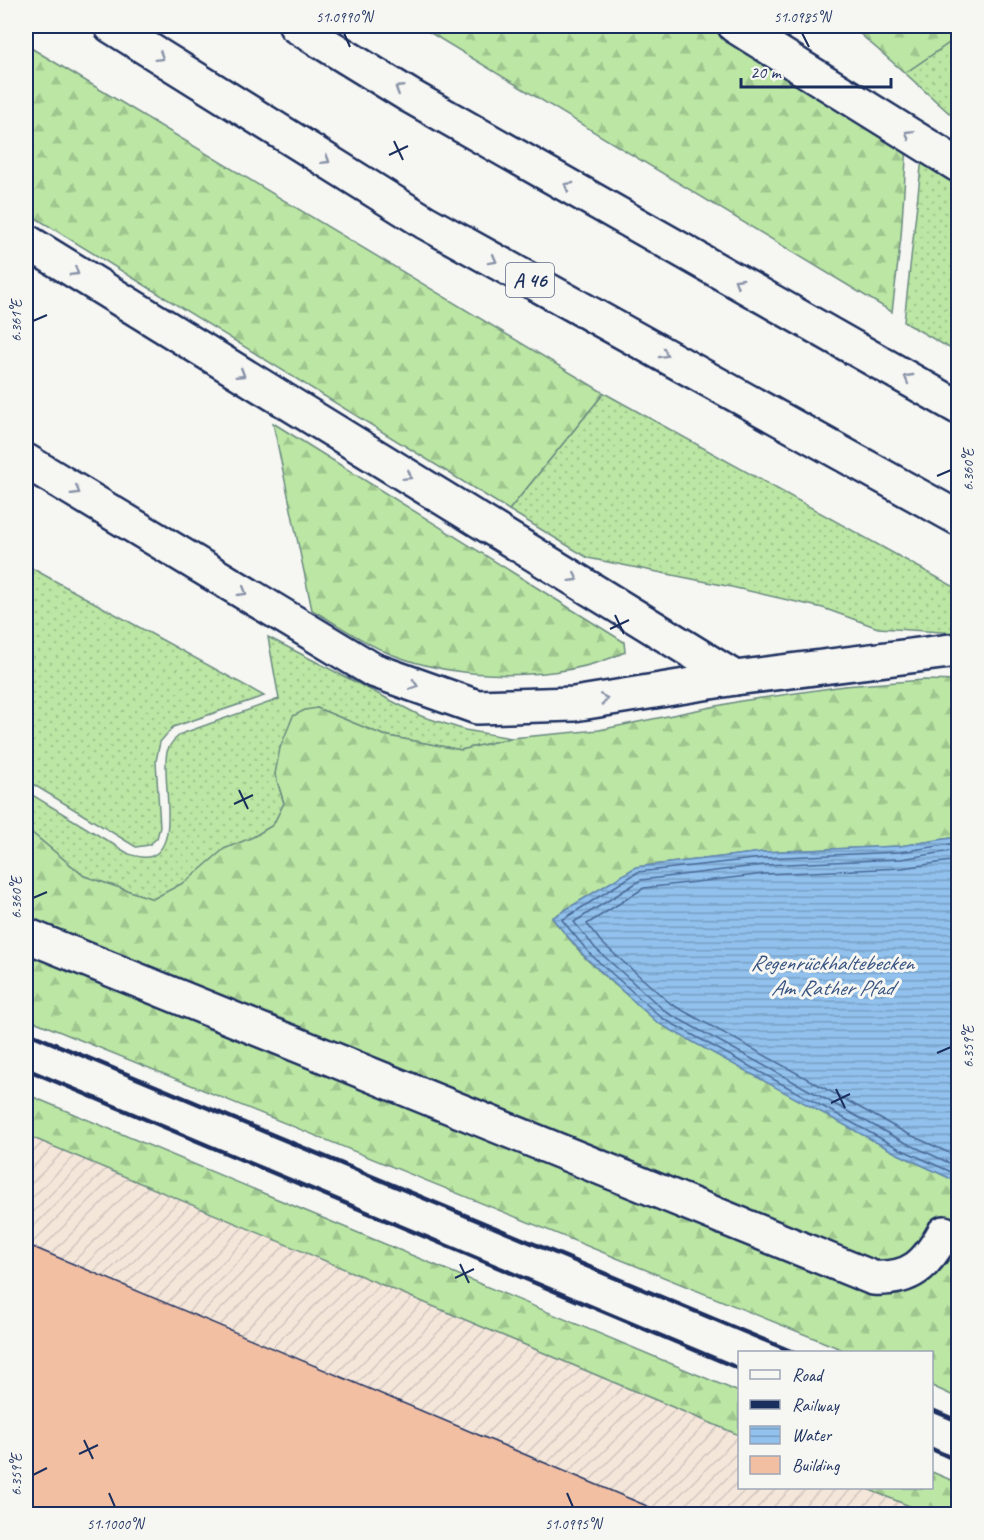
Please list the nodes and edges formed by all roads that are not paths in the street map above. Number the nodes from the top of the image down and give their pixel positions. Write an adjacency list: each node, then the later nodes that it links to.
1 (111, 26): 8 (main road, A 46, one-way to 8)
2 (296, 26): 6 (main road, one-way to 2)
3 (735, 26): 4 (main road, one-way to 3)
4 (958, 165)
5 (26, 241): 10 (main road, one-way to 10)
6 (958, 407)
7 (26, 461): 10 (main road, one-way to 10)
8 (958, 518)
9 (958, 650): 10 (main road)
10 (735, 678)
11 (26, 935): 12 (main road)
12 (944, 1233)

